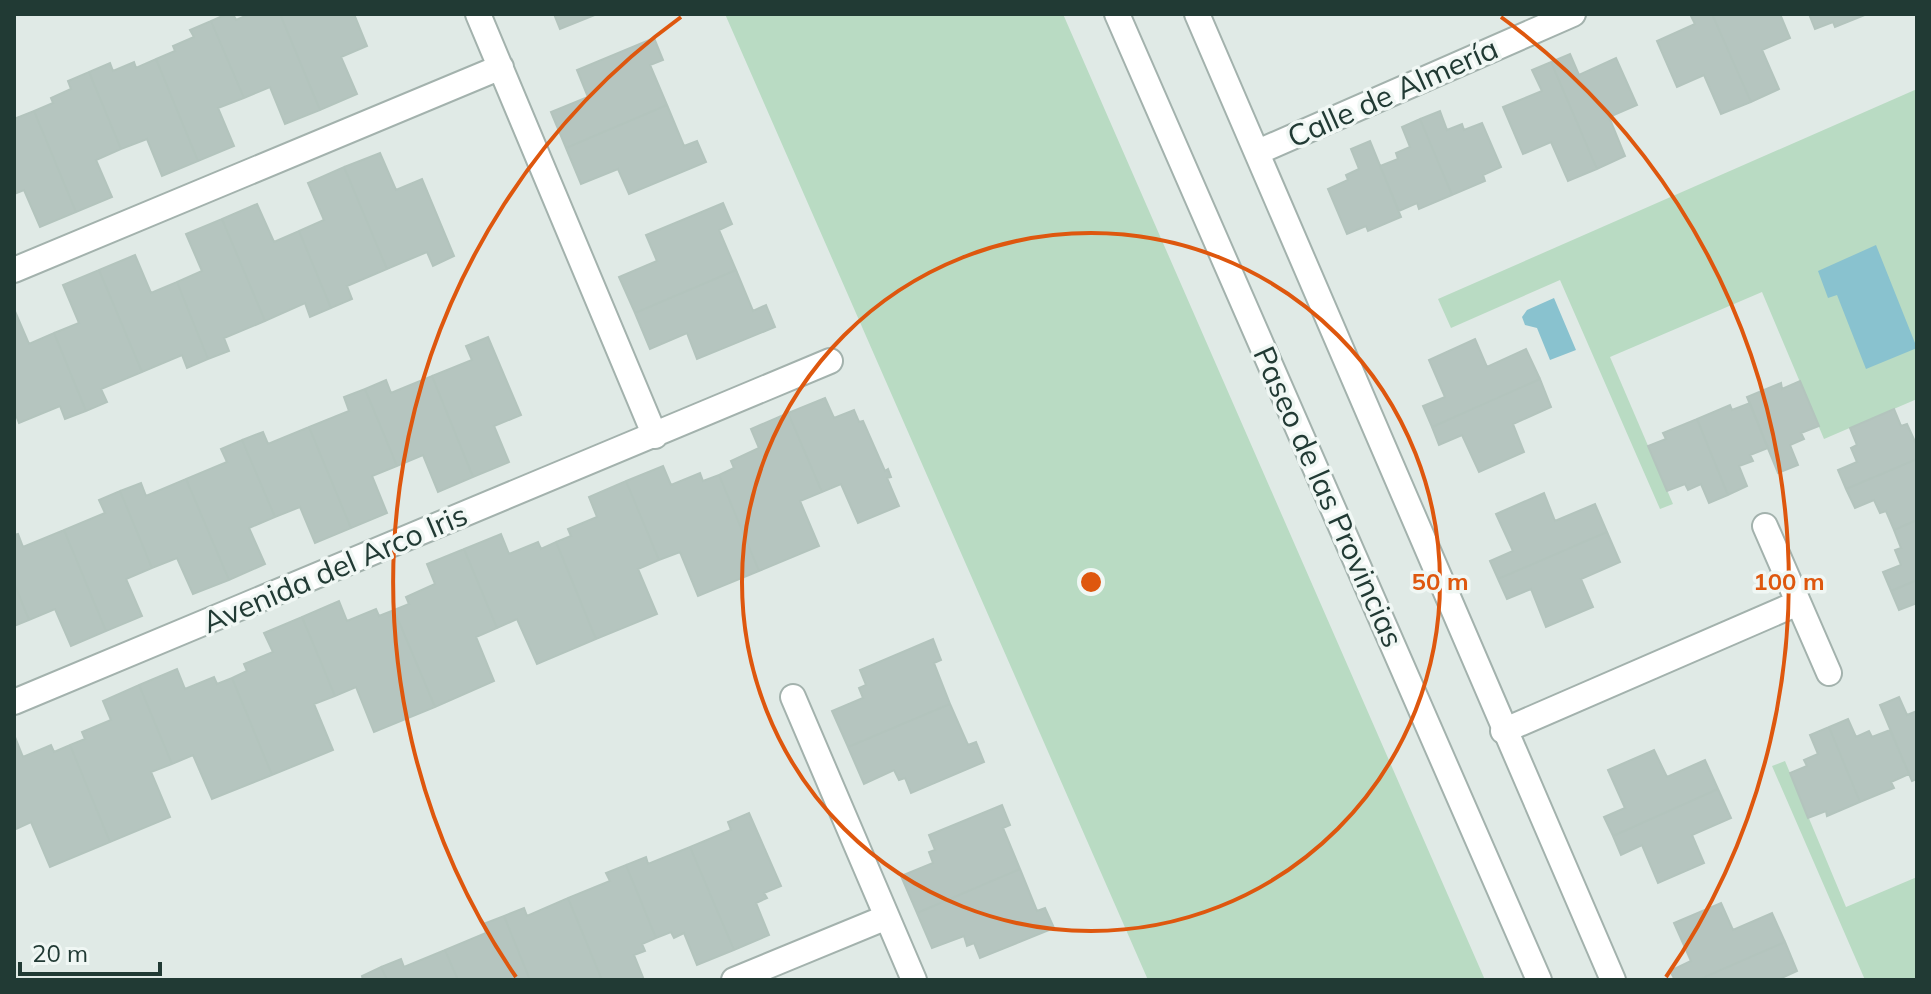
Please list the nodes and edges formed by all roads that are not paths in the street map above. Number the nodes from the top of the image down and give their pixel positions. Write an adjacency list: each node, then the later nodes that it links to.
1 (478, 14): 5 (street)
2 (1117, 14): 19 (street, Paseo de las Provincias)
3 (1197, 14): 6 (street)
4 (1573, 14): 6 (street, Calle de Almería)
5 (501, 67): 7 (street); 9 (street)
6 (1258, 152): 15 (street)
7 (14, 270)
8 (830, 361): 9 (street, Avenida del Arco Iris)
9 (655, 436): 14 (street, Avenida del Arco Iris)
10 (1765, 526): 11 (street)
11 (1798, 603): 12 (street); 15 (street)
12 (1829, 673)
13 (793, 697): 16 (street)
14 (14, 702)
15 (1503, 731): 20 (street)
16 (887, 917): 17 (street); 18 (street)
17 (734, 980)
18 (914, 980)
19 (1539, 980)
20 (1613, 980)

